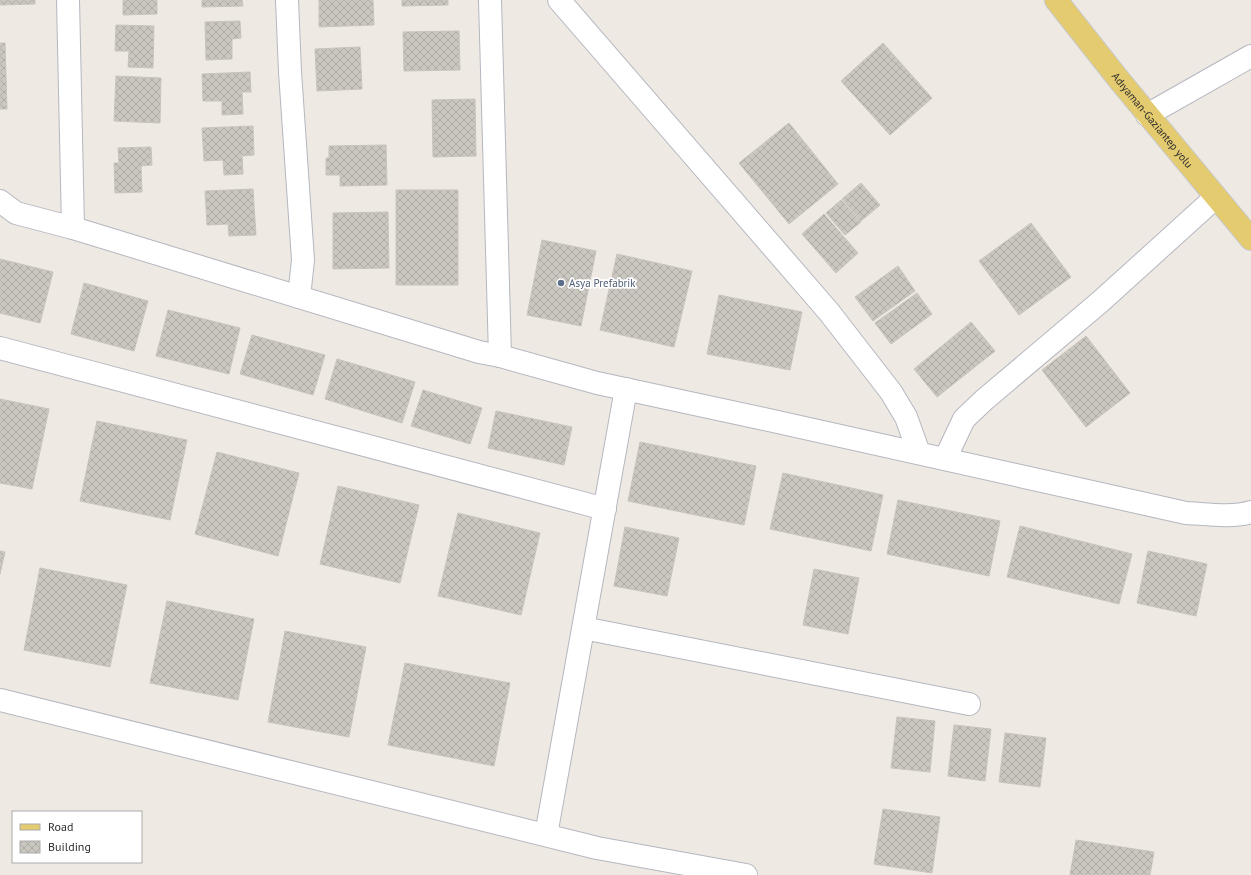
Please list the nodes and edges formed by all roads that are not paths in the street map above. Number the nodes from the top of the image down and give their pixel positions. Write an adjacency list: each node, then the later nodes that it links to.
1 (68, 0): 10 (street)
2 (287, 0): 12 (street)
3 (490, 0): 14 (street)
4 (559, 0): 16 (street)
5 (1056, 0): 7 (main road, Adıyaman-Gaziantep yolu)
6 (1251, 56): 7 (street)
7 (1147, 114): 8 (main road, Adıyaman-Gaziantep yolu)
8 (1216, 197): 11 (main road, Adıyaman-Gaziantep yolu); 17 (street)
9 (5, 210): 10 (street)
10 (73, 228): 12 (street)
11 (1251, 239)
12 (299, 297): 14 (street)
13 (0, 348): 18 (street)
14 (500, 356): 15 (street)
15 (626, 389): 16 (street); 18 (street)
16 (919, 454): 17 (street)
17 (945, 459): 19 (street)
18 (605, 509): 20 (street)
19 (1251, 512)
20 (583, 628): 22 (street); 23 (street)
21 (0, 700): 23 (street)
22 (969, 704)
23 (546, 835): 24 (street)
24 (746, 875)

